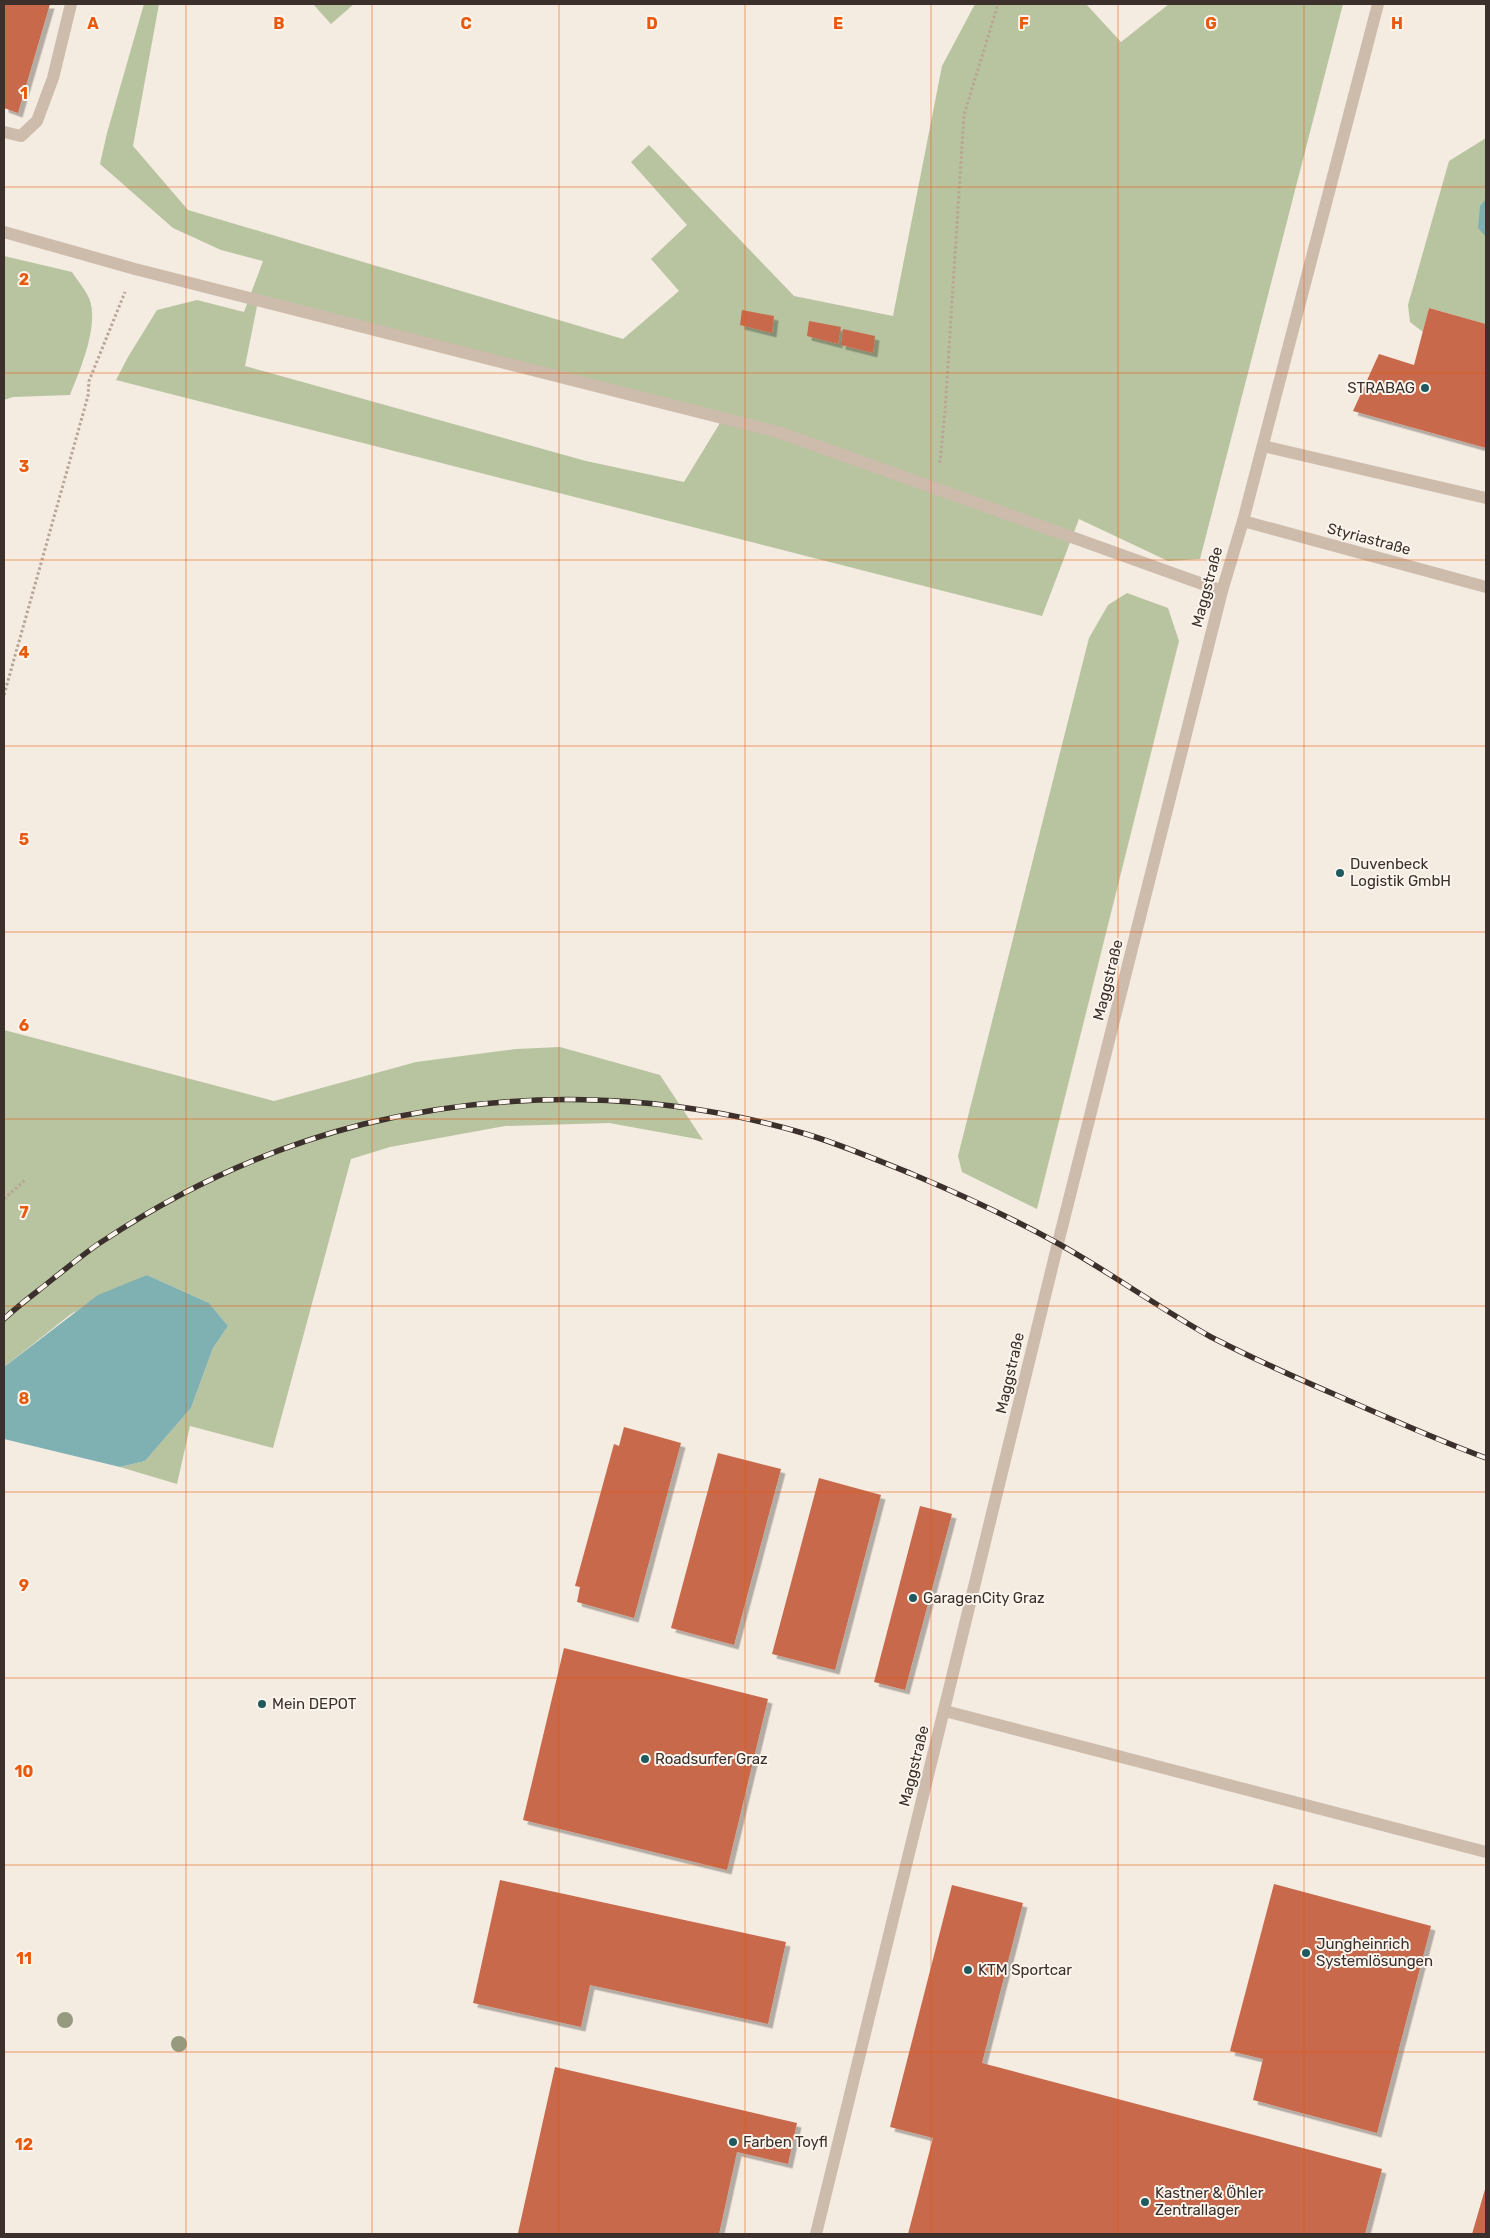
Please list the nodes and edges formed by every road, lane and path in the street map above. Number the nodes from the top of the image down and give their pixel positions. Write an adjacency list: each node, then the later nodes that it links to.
1 (71, 4): 4 (street)
2 (998, 4): 8 (path)
3 (1378, 4): 7 (street, Maggstraße)
4 (4, 132)
5 (4, 232): 6 (street)
6 (135, 269): 8 (street); 13 (path)
7 (1263, 446): 9 (street); 10 (street, Maggstraße)
8 (937, 488): 12 (street)
9 (1486, 498)
10 (1243, 521): 11 (street, Styriastraße); 12 (street, Maggstraße)
11 (1486, 587)
12 (1222, 591): 16 (street, Maggstraße)
13 (4, 695)
14 (25, 1180): 15 (path)
15 (4, 1200)
16 (945, 1711): 17 (street); 18 (street, Maggstraße)
17 (1486, 1852)
18 (816, 2234)

